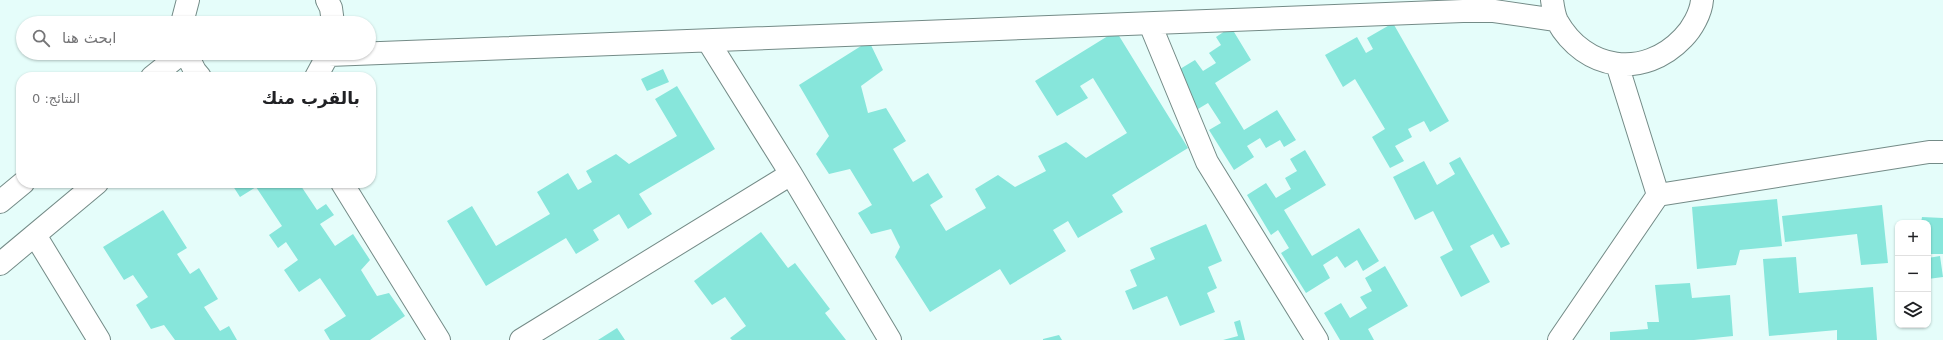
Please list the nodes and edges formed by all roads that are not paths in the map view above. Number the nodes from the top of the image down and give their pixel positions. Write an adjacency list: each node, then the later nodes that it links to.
1 (188, 0): 5 (street)
2 (327, 0): 6 (street)
3 (1702, 0): 13 (street)
4 (1554, 10): 7 (street); 13 (street)
5 (184, 16)
6 (332, 16)
7 (1150, 24): 8 (street); 30 (street)
8 (708, 41): 9 (street); 18 (street)
9 (376, 52)
10 (173, 60): 14 (street)
11 (190, 60): 15 (street)
12 (326, 60): 16 (street)
13 (1617, 64): 22 (street)
14 (158, 72)
15 (196, 72)
16 (319, 72)
17 (1943, 152): 22 (street)
18 (791, 174): 28 (street); 29 (street)
19 (17, 188): 23 (street)
20 (91, 188): 24 (street)
21 (345, 188): 27 (street)
22 (1658, 195): 31 (street)
23 (0, 202)
24 (35, 235): 25 (street); 26 (street)
25 (0, 264)
26 (99, 340)
27 (439, 340)
28 (521, 340)
29 (890, 340)
30 (1317, 340)
31 (1558, 340)

